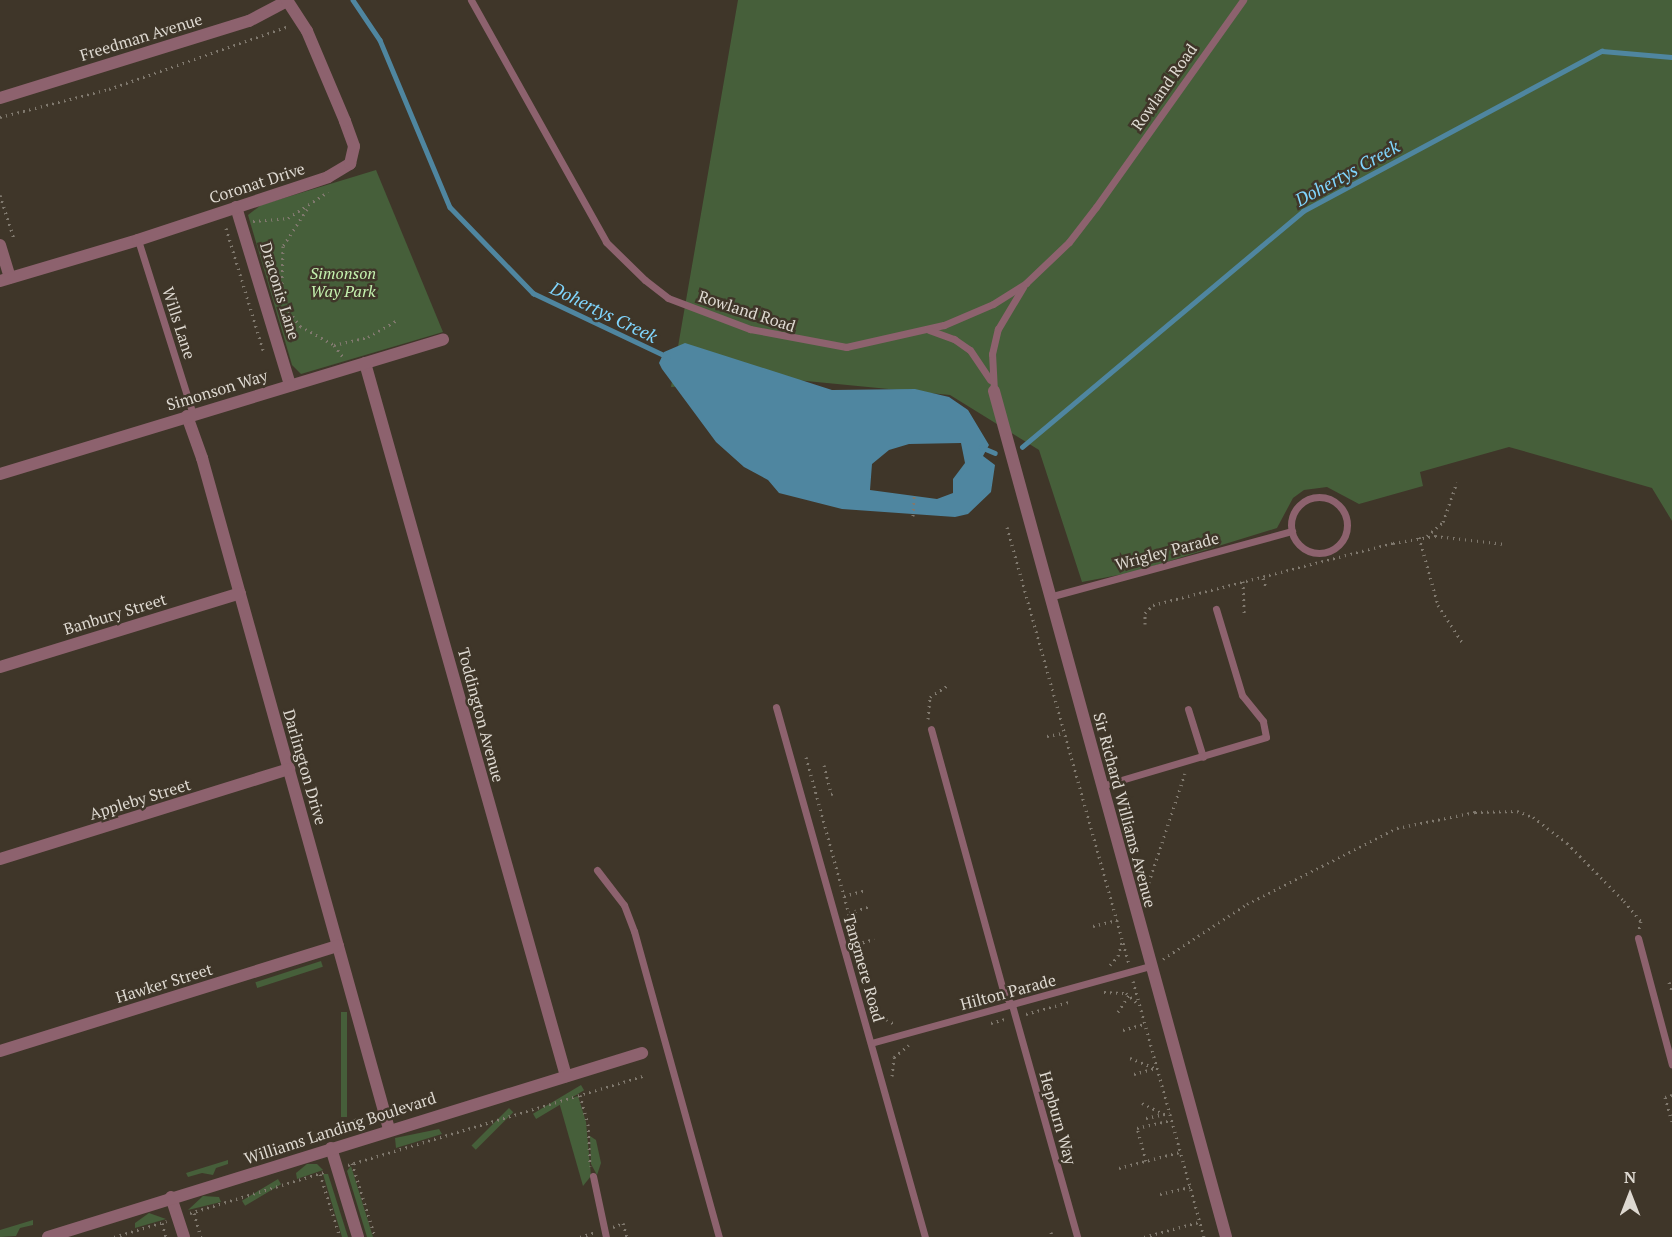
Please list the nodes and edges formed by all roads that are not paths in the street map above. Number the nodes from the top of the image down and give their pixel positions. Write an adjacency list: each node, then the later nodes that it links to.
1 (287, 0): 4 (street, Freedman Avenue); 5 (street, Coronat Drive)
2 (471, 0): 10 (lane, Rowland Road)
3 (1243, 0): 9 (lane, Rowland Road)
4 (0, 98)
5 (236, 207): 6 (street, Coronat Drive); 13 (street, Draconis Lane)
6 (138, 240): 8 (street, Coronat Drive); 15 (lane, Wills Lane)
7 (0, 245): 8 (street)
8 (5, 279)
9 (1026, 282): 10 (lane, Rowland Road); 14 (lane)
10 (929, 330): 14 (lane)
11 (443, 339): 12 (street, Simonson Way)
12 (364, 363): 13 (street, Simonson Way); 38 (street, Toddington Avenue)
13 (290, 385): 15 (street, Simonson Way)
14 (994, 391): 19 (street, Sir Richard Williams Avenue)
15 (190, 415): 16 (street, Simonson Way); 18 (street, Darlington Drive)
16 (0, 474)
17 (1292, 531): 17 (lane); 19 (lane, Wrigley Parade)
18 (240, 593): 21 (street, Banbury Street); 26 (street, Darlington Drive)
19 (1049, 597): 27 (street, Sir Richard Williams Avenue)
20 (1216, 609): 25 (lane)
21 (0, 666)
22 (776, 707): 34 (lane, Tangmere Road)
23 (1188, 709): 25 (lane)
24 (931, 729): 33 (lane, Hepburn Way)
25 (1203, 757): 27 (lane)
26 (289, 769): 28 (street, Appleby Street); 31 (street, Darlington Drive)
27 (1101, 786): 32 (street, Sir Richard Williams Avenue)
28 (0, 859)
29 (597, 870): 47 (lane)
30 (1638, 938): 37 (lane)
31 (338, 946): 35 (street, Hawker Street); 39 (street, Darlington Drive)
32 (1151, 966): 33 (lane, Hilton Parade); 50 (street, Sir Richard Williams Avenue)
33 (1012, 1005): 34 (lane, Hilton Parade); 49 (lane, Hepburn Way)
34 (871, 1043): 48 (lane, Tangmere Road)
35 (0, 1051)
36 (642, 1053): 38 (street, Williams Landing Boulevard)
37 (1672, 1065)
38 (566, 1076): 39 (street, Williams Landing Boulevard)
39 (389, 1129): 40 (street, Williams Landing Boulevard)
40 (330, 1148): 42 (street, Williams Landing Boulevard); 45 (street)
41 (593, 1176): 46 (lane)
42 (171, 1197): 43 (street, Williams Landing Boulevard); 44 (street)
43 (48, 1237)
44 (184, 1237)
45 (358, 1237)
46 (606, 1237)
47 (719, 1237)
48 (925, 1237)
49 (1077, 1237)
50 (1226, 1237)

